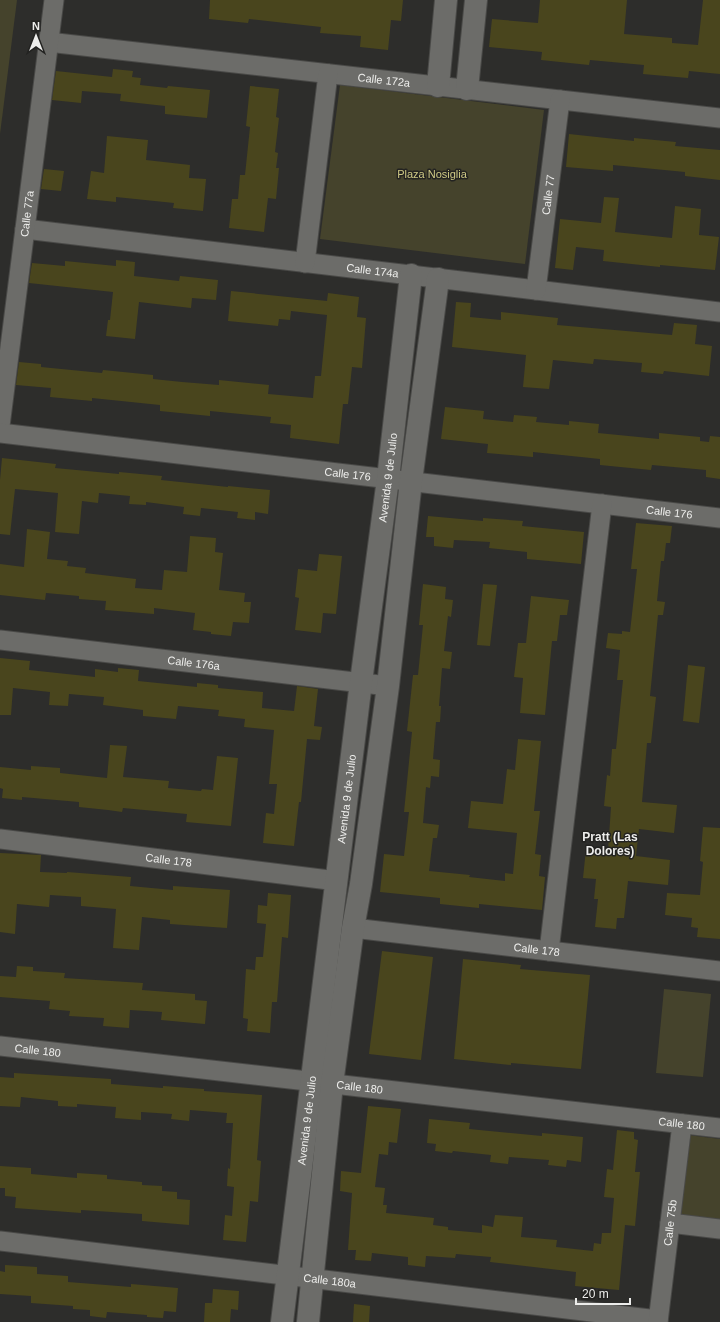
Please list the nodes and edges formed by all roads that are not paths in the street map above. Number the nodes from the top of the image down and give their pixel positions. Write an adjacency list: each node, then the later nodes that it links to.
1 (54, 0): 4 (street, Calle 77a)
2 (446, 0): 6 (main road)
3 (476, 0): 7 (main road)
4 (48, 42): 5 (street, Calle 172a); 10 (street, Calle 77a)
5 (328, 74): 6 (street, Calle 172a); 11 (street)
6 (438, 86): 7 (street, Calle 172a)
7 (467, 89): 8 (street, Calle 172a)
8 (560, 100): 9 (street, Calle 172a); 14 (street, Calle 77)
9 (720, 118)
10 (25, 230): 11 (street, Calle 174a); 16 (street, Calle 77a)
11 (305, 263): 12 (street, Calle 174a)
12 (411, 275): 13 (street, Calle 174a); 18 (main road, Avenida 9 de Julio)
13 (438, 279): 14 (street, Calle 174a); 19 (main road, Avenida 9 de Julio)
14 (536, 290): 15 (street, Calle 174a)
15 (720, 312)
16 (0, 426)
17 (0, 432): 18 (street, Calle 176)
18 (388, 478): 19 (street, Calle 176); 23 (main road, Avenida 9 de Julio)
19 (411, 481): 20 (street, Calle 176); 24 (main road, Avenida 9 de Julio)
20 (602, 504): 21 (street, Calle 176); 28 (street)
21 (720, 518)
22 (0, 640): 23 (street, Calle 176a)
23 (361, 682): 24 (street, Calle 176a); 26 (main road, Avenida 9 de Julio)
24 (388, 686): 27 (main road, Avenida 9 de Julio)
25 (0, 839): 26 (street, Calle 178)
26 (337, 880): 31 (main road, Avenida 9 de Julio)
27 (353, 928): 28 (street, Calle 178); 31 (main road, Avenida 9 de Julio)
28 (549, 951): 29 (street, Calle 178)
29 (720, 971)
30 (0, 1046): 31 (street, Calle 180)
31 (322, 1083): 32 (street, Calle 180); 37 (main road, Avenida 9 de Julio); 38 (main road, Avenida 9 de Julio)
32 (682, 1124): 33 (street, Calle 180); 34 (street, Calle 75b)
33 (720, 1128)
34 (670, 1223): 35 (street); 39 (street, Calle 75b)
35 (720, 1229)
36 (0, 1241): 37 (street, Calle 180a)
37 (288, 1276): 38 (street, Calle 180a); 40 (main road, Avenida 9 de Julio)
38 (313, 1279): 39 (street, Calle 180a); 41 (main road, Avenida 9 de Julio)
39 (658, 1321)
40 (282, 1322)
41 (308, 1322)

